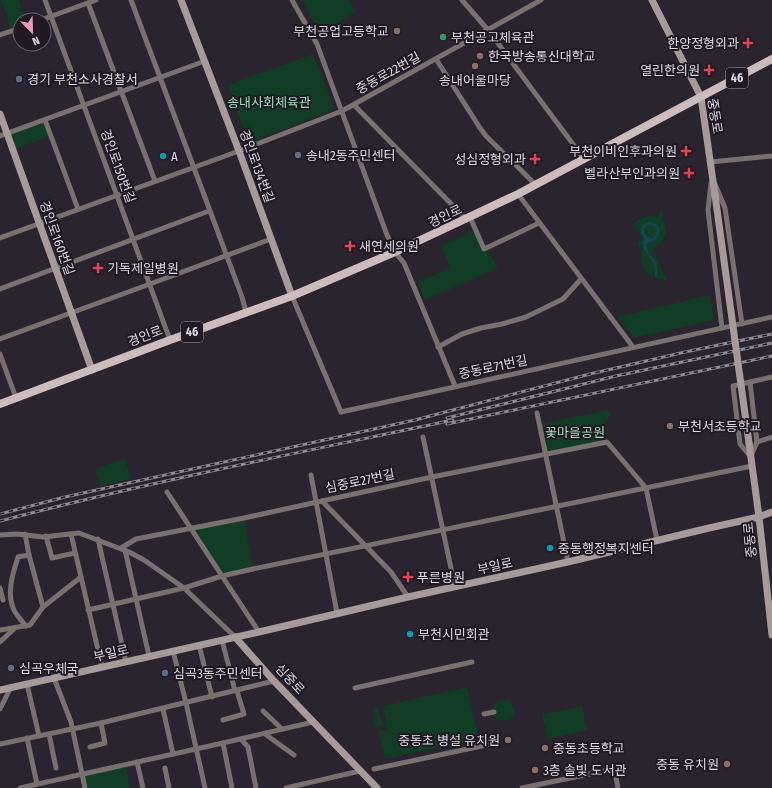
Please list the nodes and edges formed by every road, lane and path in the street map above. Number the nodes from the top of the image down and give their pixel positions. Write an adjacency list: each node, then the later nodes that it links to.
1 (45, 0): 10 (street, 경인로150번길)
2 (96, 0): 9 (street)
3 (132, 0): 19 (street)
4 (182, 0): 18 (street, 경인로134번길)
5 (292, 0): 24 (street)
6 (462, 0): 13 (street)
7 (541, 0): 13 (street, 중동로22번길)
8 (652, 0): 21 (street, 중동로)
9 (88, 3): 11 (street); 20 (street)
10 (50, 12)
11 (52, 16)
12 (52, 19): 23 (street, 경인로150번길)
13 (488, 30): 16 (street, 중동로22번길); 30 (street)
14 (12, 31): 15 (street)
15 (0, 35)
16 (436, 59): 22 (street, 중동로22번길); 35 (street)
17 (772, 59): 21 (main road, 경인로 / 46)
18 (205, 62): 19 (street); 28 (street, 경인로134번길)
19 (161, 78): 20 (street); 32 (street)
20 (122, 92): 23 (street); 34 (street)
21 (701, 96): 30 (main road, 경인로 / 46); 31 (street, 중동로)
22 (354, 105): 24 (street, 중동로22번길); 40 (street)
23 (84, 106): 26 (street); 37 (street, 경인로150번길)
24 (342, 111): 28 (street, 중동로22번길); 46 (street)
25 (0, 114): 27 (street, 경인로160번길)
26 (45, 120): 27 (street); 38 (street)
27 (4, 135): 42 (street, 경인로160번길)
28 (239, 151): 32 (street, 중동로22번길); 44 (street, 경인로134번길)
29 (772, 156): 31 (street)
30 (584, 159): 35 (main road, 경인로 / 46)
31 (710, 162): 33 (street, 중동로)
32 (193, 168): 34 (street, 중동로22번길); 39 (street)
33 (712, 176): 56 (street, 중동로); 57 (street, 중동로); 74 (street, 중동로, bridge)
34 (155, 182): 37 (street, 중동로22번길)
35 (536, 185): 36 (main road, 경인로 / 46)
36 (518, 194): 40 (main road, 경인로 / 46); 41 (street)
37 (117, 195): 38 (street, 중동로22번길); 45 (street, 경인로150번길)
38 (78, 209): 42 (street, 중동로22번길)
39 (209, 211): 45 (street); 47 (street)
40 (468, 218): 41 (street); 46 (main road, 경인로 / 46)
41 (540, 223): 49 (street)
42 (40, 224): 43 (street, 중동로22번길); 48 (street, 경인로160번길)
43 (0, 237)
44 (271, 239): 47 (street); 52 (street, 경인로134번길)
45 (133, 240): 48 (street); 50 (street, 경인로150번길)
46 (395, 252): 52 (main road, 경인로 / 46); 60 (street)
47 (226, 256): 50 (street); 53 (street)
48 (56, 268): 51 (street); 54 (street, 경인로160번길)
49 (581, 279): 60 (street); 61 (street)
50 (150, 284): 54 (street); 59 (street, 경인로150번길)
51 (0, 289)
52 (292, 296): 53 (main road, 경인로 / 46); 66 (street, 중동로71번길)
53 (246, 312): 59 (main road, 경인로 / 46)
54 (72, 313): 58 (street); 63 (street, 경인로160번길)
55 (772, 317): 56 (street, 중동로71번길)
56 (742, 324): 57 (street, 중동로71번길)
57 (722, 328): 61 (street, 중동로71번길)
58 (0, 339)
59 (170, 340): 63 (main road, 경인로 / 46)
60 (438, 347): 66 (street)
61 (633, 347): 66 (street, 중동로71번길)
62 (0, 354): 67 (street)
63 (92, 370): 67 (main road, 경인로 / 46)
64 (772, 378): 65 (street)
65 (750, 382): 72 (street); 74 (street)
66 (454, 386)
67 (16, 398): 68 (main road, 경인로 / 46)
68 (0, 404)
69 (537, 413): 73 (street)
70 (423, 437): 77 (street)
71 (772, 437): 72 (street)
72 (757, 442): 74 (street)
73 (546, 454): 77 (street, 심중로27번길); 78 (street, 심중로27번길); 82 (street)
74 (751, 457): 75 (street, 중동로)
75 (752, 466): 78 (street); 84 (street, 중동로)
76 (311, 475): 81 (street)
77 (432, 477): 80 (street, 심중로27번길); 86 (street)
78 (646, 488): 82 (street); 92 (street)
79 (168, 492): 85 (street)
80 (322, 500): 81 (street, 심중로27번길); 93 (street)
81 (316, 502): 85 (street, 심중로27번길); 96 (street)
82 (557, 506): 86 (street); 98 (street)
83 (772, 512): 84 (street, 부일로)
84 (759, 517): 92 (street, 부일로); 116 (street, 중동로)
85 (190, 528): 94 (street, 심중로27번길); 99 (street)
86 (443, 530): 93 (street); 101 (street)
87 (25, 534): 89 (street, 심중로); 90 (street, 심중로); 97 (street)
88 (71, 534): 90 (street, 심중로); 91 (street, 심중로); 95 (street)
89 (0, 535)
90 (46, 536): 95 (street)
91 (98, 539): 94 (street, 심중로); 108 (street)
92 (657, 540): 98 (street, 부일로)
93 (365, 546): 96 (street); 104 (street)
94 (123, 549): 103 (street, 심중로); 106 (street)
95 (75, 553): 100 (street)
96 (326, 554): 99 (street); 111 (street)
97 (29, 555): 105 (street); 109 (street)
98 (568, 562): 101 (street, 부일로)
99 (222, 576): 103 (street); 115 (street)
100 (81, 577): 109 (street); 110 (street)
101 (455, 587): 104 (street, 부일로)
102 (0, 588): 107 (street)
103 (184, 588): 106 (street); 117 (street, 심중로)
104 (408, 597): 111 (street, 부일로)
105 (10, 598): 107 (street); 112 (street)
106 (136, 599): 108 (street); 122 (street)
107 (2, 600)
108 (113, 604): 110 (street); 123 (street)
109 (44, 606): 112 (street)
110 (88, 610): 125 (street)
111 (337, 613): 115 (street, 부일로)
112 (26, 626): 113 (street)
113 (16, 628): 114 (street); 119 (street)
114 (0, 630)
115 (259, 632): 117 (street, 부일로)
116 (772, 635)
117 (235, 637): 118 (street, 부일로); 127 (street, 심중로)
118 (222, 640): 120 (street, 부일로); 132 (street)
119 (0, 642)
120 (199, 645): 121 (street, 부일로); 133 (street)
121 (174, 651): 122 (street, 부일로); 134 (street)
122 (149, 656): 123 (street, 부일로)
123 (126, 662): 125 (street, 부일로)
124 (472, 662): 130 (street)
125 (102, 667): 126 (street, 부일로)
126 (54, 678): 128 (street, 부일로); 143 (street)
127 (274, 681): 132 (street); 141 (street, 심중로)
128 (27, 684): 129 (street, 부일로); 147 (street)
129 (11, 687): 131 (street, 부일로); 135 (street)
130 (355, 688)
131 (0, 690)
132 (236, 691): 133 (street); 140 (street)
133 (212, 697): 134 (street)
134 (186, 703): 136 (street); 154 (street)
135 (0, 709)
136 (163, 709): 142 (street); 155 (street)
137 (263, 711): 144 (street)
138 (494, 712): 139 (street)
139 (484, 714)
140 (223, 720)
141 (313, 722): 144 (street); 161 (street, 심중로)
142 (101, 723): 143 (street); 153 (street)
143 (73, 729): 145 (street); 162 (street)
144 (282, 729): 146 (street)
145 (49, 734): 147 (street); 158 (street)
146 (265, 734): 149 (street); 156 (street)
147 (39, 736): 148 (street)
148 (27, 738): 150 (street); 164 (street)
149 (241, 739): 151 (street); 171 (street)
150 (0, 744)
151 (223, 744): 154 (street); 170 (street)
152 (491, 744): 160 (street)
153 (90, 747)
154 (197, 749): 155 (street); 169 (street)
155 (173, 754): 157 (street)
156 (294, 755)
157 (137, 762): 162 (street); 167 (street)
158 (56, 768)
159 (165, 768): 168 (street)
160 (374, 769)
161 (360, 771): 163 (street); 174 (street, 심중로)
162 (82, 774): 164 (street); 166 (street)
163 (314, 782): 172 (street); 173 (street)
164 (39, 785): 165 (street)
165 (20, 788)
166 (85, 788)
167 (143, 788)
168 (167, 788)
169 (205, 788)
170 (232, 788)
171 (256, 788)
172 (286, 788)
173 (315, 788)
174 (377, 788)
175 (522, 788): 176 (street)
176 (618, 788)

